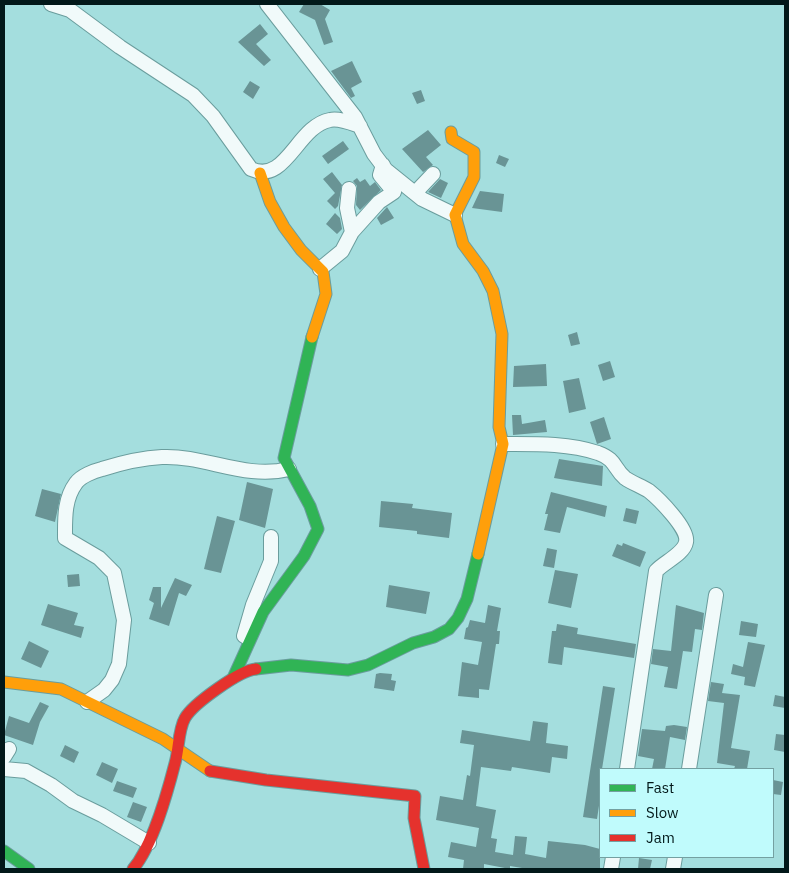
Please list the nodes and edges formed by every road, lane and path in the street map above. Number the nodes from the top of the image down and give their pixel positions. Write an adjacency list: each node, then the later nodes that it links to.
1 (51, 4): 6 (street)
2 (267, 4): 3 (street)
3 (360, 126): 5 (street); 6 (street)
4 (451, 132): 10 (street)
5 (383, 165): 9 (street); 11 (street)
6 (260, 173): 12 (street)
7 (434, 174): 9 (street)
8 (349, 189): 11 (street)
9 (415, 193): 10 (street)
10 (455, 215): 13 (street)
11 (352, 232): 12 (street)
12 (320, 269): 14 (street)
13 (503, 444): 17 (street); 21 (street)
14 (289, 469): 17 (street); 19 (street)
15 (271, 537): 17 (street)
16 (716, 595): 22 (street)
17 (233, 678): 20 (street)
18 (4, 682): 19 (street)
19 (87, 702): 20 (street)
20 (176, 748): 24 (street); 28 (street)
21 (627, 768)
22 (689, 768)
23 (4, 769): 24 (street)
24 (149, 843): 27 (street)
25 (4, 851): 26 (street)
26 (30, 869)
27 (133, 869)
28 (424, 869)

